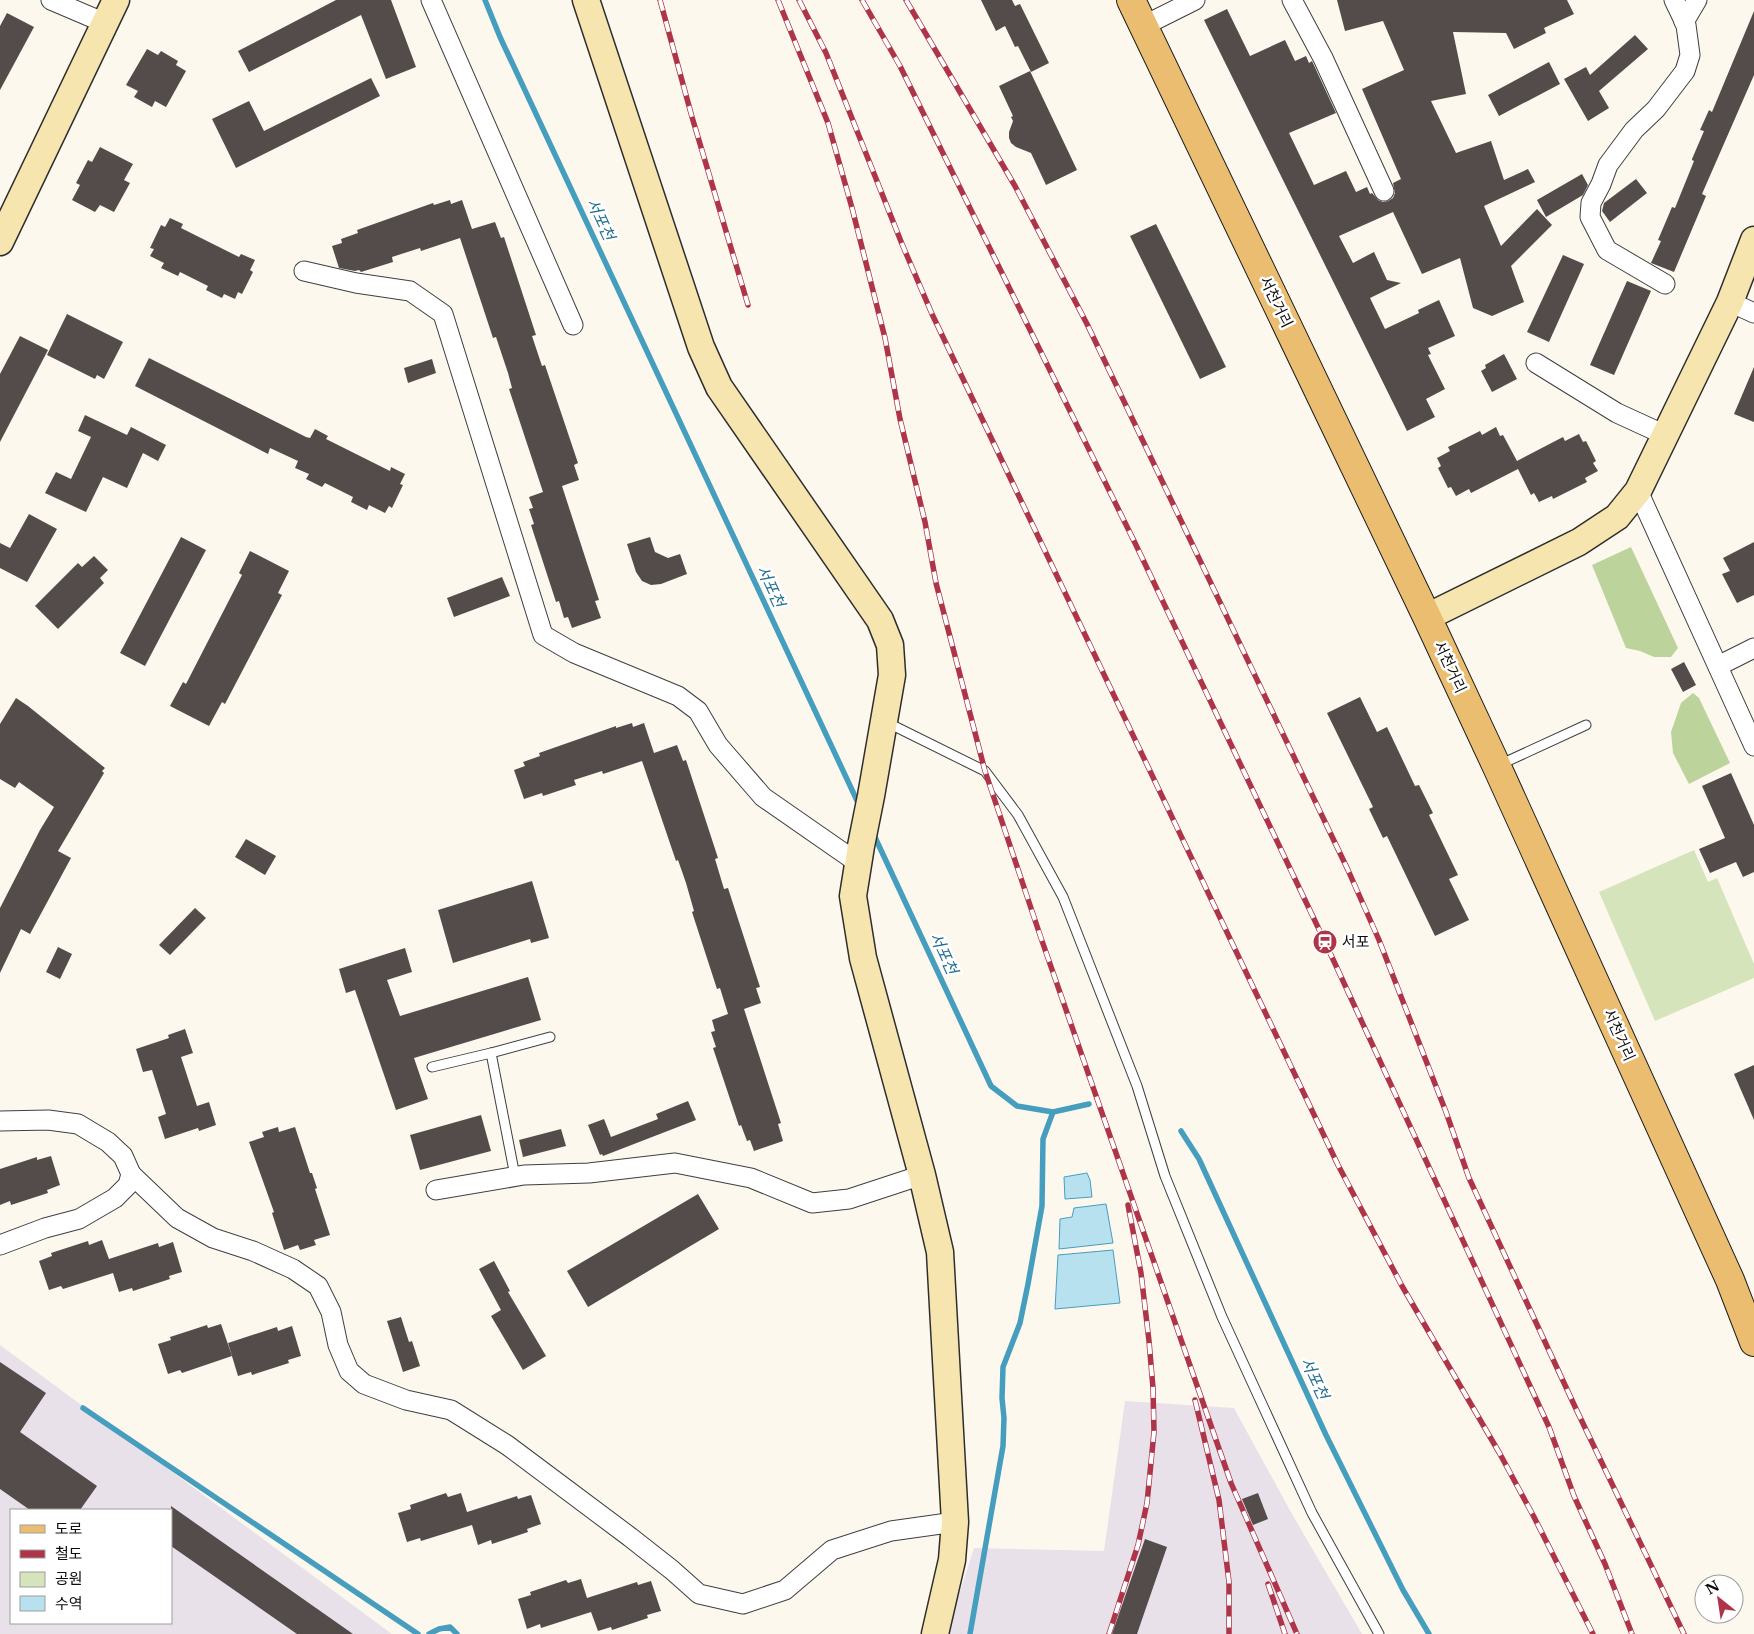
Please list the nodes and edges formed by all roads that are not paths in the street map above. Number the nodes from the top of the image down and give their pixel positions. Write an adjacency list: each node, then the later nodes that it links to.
1 (51, 0): 11 (street)
2 (116, 0): 11 (street)
3 (431, 0): 20 (street)
4 (586, 0): 27 (street)
5 (1131, 0): 12 (main road, 서천거리)
6 (1196, 0): 12 (street)
7 (1292, 0): 13 (street)
8 (1674, 0): 10 (street)
9 (1697, 0): 10 (street)
10 (1684, 22): 17 (street)
11 (105, 23): 15 (street)
12 (1143, 26): 24 (main road, 서천거리)
13 (1384, 191)
14 (1754, 240): 18 (street)
15 (0, 242)
16 (304, 271): 31 (street)
17 (1665, 284)
18 (1730, 302): 19 (street); 22 (street)
19 (1754, 313)
20 (573, 325)
21 (1536, 362): 22 (street)
22 (1665, 435): 23 (street)
23 (1638, 491): 24 (street); 26 (street)
24 (1427, 617): 30 (main road, 서천거리)
25 (1754, 648): 26 (street)
26 (1718, 666): 29 (street)
27 (884, 721): 31 (street); 44 (lane)
28 (1586, 725): 30 (lane)
29 (1754, 746)
30 (1497, 766): 41 (main road, 서천거리)
31 (859, 854): 37 (street)
32 (550, 1037): 33 (lane)
33 (492, 1053): 34 (lane); 38 (lane)
34 (432, 1067)
35 (0, 1121): 36 (street)
36 (131, 1174): 40 (street); 42 (street)
37 (922, 1174): 38 (street); 42 (street)
38 (515, 1176): 39 (street)
39 (436, 1190)
40 (0, 1245)
41 (1754, 1342)
42 (955, 1522): 43 (street)
43 (935, 1634)
44 (1379, 1634)

